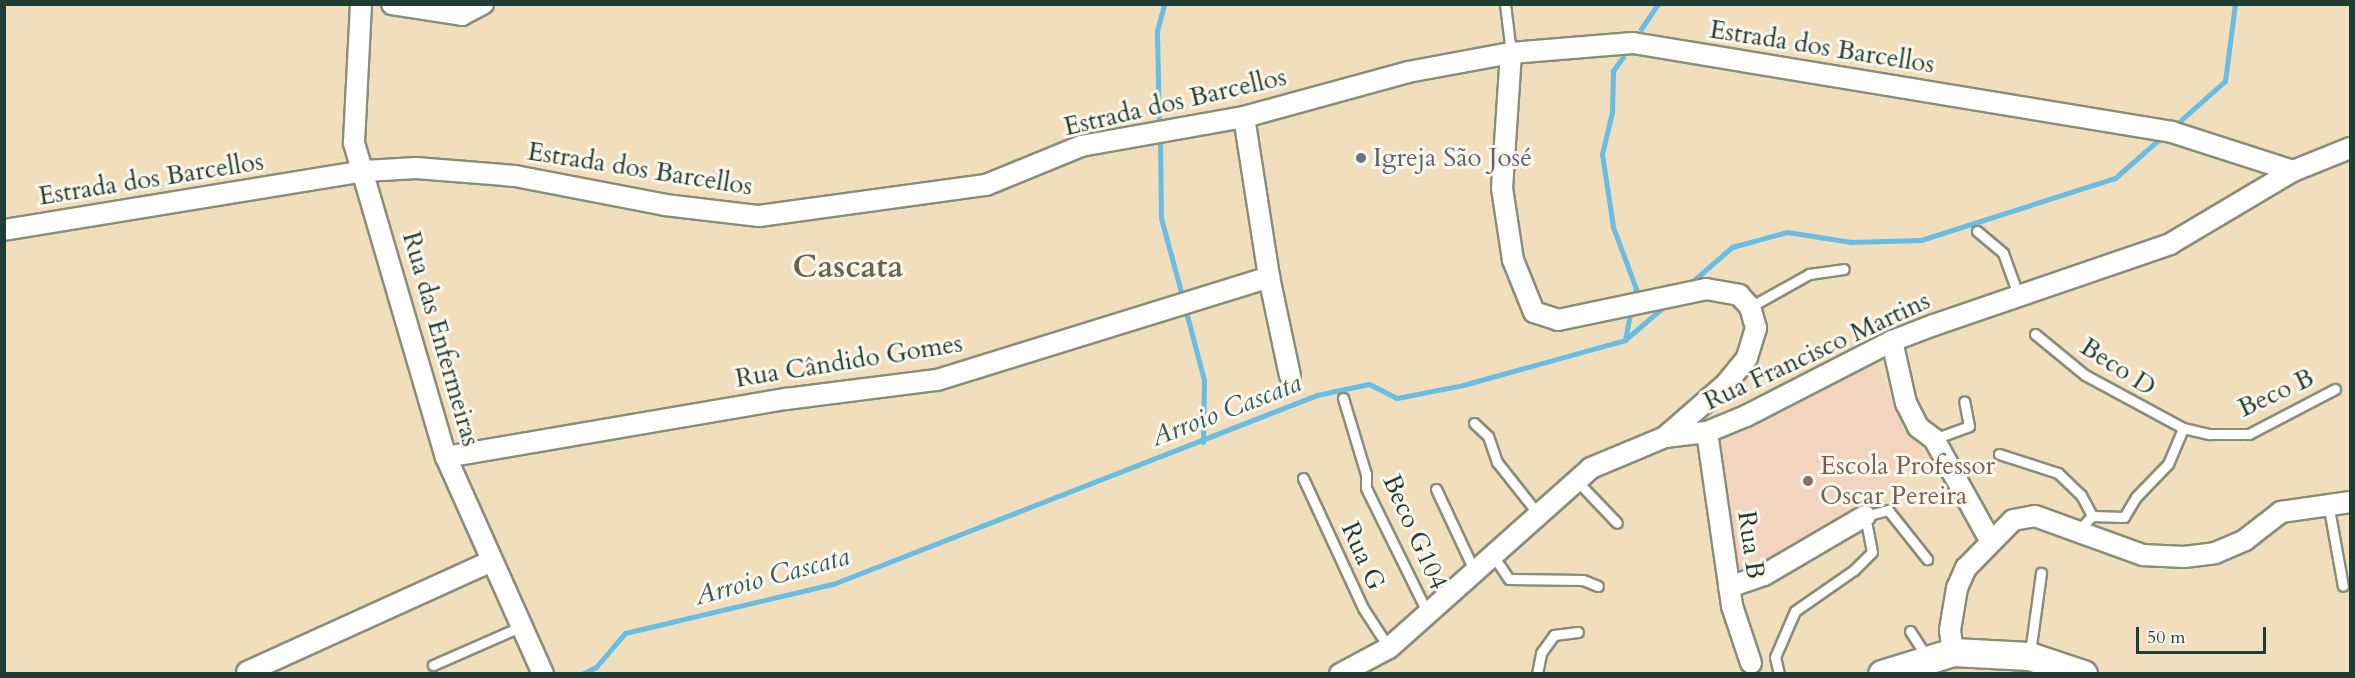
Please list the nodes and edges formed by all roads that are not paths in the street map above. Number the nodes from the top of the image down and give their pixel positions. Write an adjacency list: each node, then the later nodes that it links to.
1 (361, 4): 9 (street, Rua das Enfermeiras)
2 (392, 4): 5 (street)
3 (483, 4): 5 (street)
4 (1505, 4): 6 (lane)
5 (413, 6)
6 (1511, 53): 7 (street, Estrada dos Barcellos); 10 (street, Estrada dos Barcellos); 16 (street)
7 (1244, 117): 9 (street, Estrada dos Barcellos); 14 (street)
8 (2350, 148): 10 (street)
9 (365, 171): 11 (street, Estrada dos Barcellos); 29 (street, Rua das Enfermeiras)
10 (2293, 171): 15 (street, Rua Francisco Martins)
11 (4, 230)
12 (1977, 231): 15 (lane)
13 (1844, 269): 16 (lane)
14 (1269, 277): 19 (street); 29 (street, Rua Cândido Gomes)
15 (2019, 297): 18 (street, Rua Francisco Martins)
16 (1750, 307): 26 (street)
17 (2035, 334): 24 (lane, Beco D)
18 (1892, 341): 25 (street, Rua Francisco Martins); 27 (street)
19 (1290, 376)
20 (2335, 389): 24 (lane, Beco B)
21 (1343, 398): 49 (lane, Beco G104)
22 (1965, 401): 27 (lane)
23 (1474, 423): 35 (lane)
24 (2183, 428): 37 (lane)
25 (1707, 432): 26 (street, Rua Francisco Martins); 48 (street, Rua B)
26 (1665, 437): 31 (street, Rua Francisco Martins)
27 (1934, 439): 40 (street)
28 (1999, 454): 37 (lane)
29 (446, 458): 43 (street, Rua das Enfermeiras)
30 (1303, 478): 53 (lane, Rua G)
31 (1576, 480): 35 (street, Rua Francisco Martins); 38 (lane)
32 (1436, 489): 44 (lane)
33 (2350, 502): 34 (street)
34 (2328, 503): 39 (street); 47 (lane)
35 (1538, 514): 41 (street, Rua Francisco Martins)
36 (1865, 516): 42 (lane); 48 (street); 62 (lane)
37 (2092, 516): 39 (lane)
38 (1617, 523)
39 (2077, 532): 40 (street)
40 (1990, 540): 54 (street)
41 (1492, 554): 44 (street, Rua Francisco Martins); 46 (lane)
42 (1927, 559)
43 (490, 562): 50 (street, Rua das Enfermeiras); 58 (street)
44 (1474, 570): 49 (street, Rua Francisco Martins)
45 (2042, 573): 55 (lane)
46 (1598, 586)
47 (2343, 586)
48 (1729, 587): 56 (street, Rua B)
49 (1428, 614): 53 (street, Rua Francisco Martins)
50 (520, 627): 57 (lane); 59 (street, Rua das Enfermeiras)
51 (1910, 631): 54 (lane)
52 (1578, 632): 61 (lane)
53 (1389, 648): 60 (street, Rua Francisco Martins)
54 (1940, 655): 55 (main road); 63 (main road)
55 (2029, 657): 64 (main road)
56 (1750, 663)
57 (433, 665)
58 (247, 672)
59 (543, 674)
60 (1340, 674)
61 (1537, 674)
62 (1779, 674)
63 (1882, 674)
64 (2083, 674)

